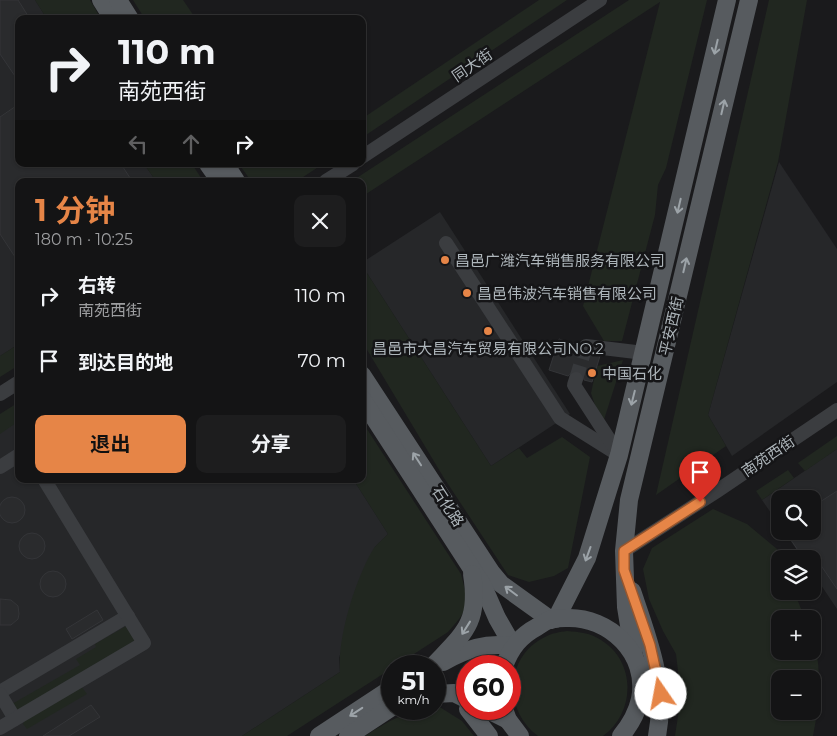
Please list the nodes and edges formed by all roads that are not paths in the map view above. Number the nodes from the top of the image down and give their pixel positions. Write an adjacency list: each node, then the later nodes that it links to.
1 (101, 0): 6 (main road)
2 (118, 0): 7 (main road)
3 (600, 0): 8 (street, 同大街)
4 (727, 0): 17 (main road, 平安西街, one-way to 17)
5 (748, 0): 28 (main road, 平安西街, one-way to 5)
6 (110, 15)
7 (127, 15)
8 (366, 154)
9 (210, 167): 12 (main road)
10 (227, 167): 13 (main road)
11 (348, 167): 14 (street)
12 (218, 178)
13 (234, 178)
14 (331, 178)
15 (446, 243): 24 (street)
16 (586, 346): 17 (street)
17 (644, 352): 24 (main road, 平安西街, one-way to 24)
18 (576, 378): 24 (street)
19 (366, 381): 32 (main road, 石化路, one-way to 19)
20 (15, 385): 21 (street)
21 (0, 394)
22 (366, 405): 29 (main road, 石化路)
23 (837, 410): 28 (street, 南苑西街)
24 (619, 455): 32 (main road, 平安西街, one-way to 32)
25 (15, 458): 26 (street)
26 (0, 467)
27 (46, 483): 31 (street)
28 (624, 551): 30 (main road, 平安西街)
29 (470, 564): 33 (main road, 石化路); 34 (main road, one-way to 34)
30 (624, 570): 36 (main road, 平安西街); 51 (main road)
31 (128, 616): 38 (street); 41 (street)
32 (553, 619): 33 (main road); 36 (main road)
33 (514, 646): 35 (main road); 37 (main road)
34 (444, 655)
35 (510, 655)
36 (634, 656): 44 (main road, 平安西街)
37 (446, 660)
38 (0, 693): 41 (street)
39 (381, 695): 46 (main road, one-way to 46)
40 (381, 714): 47 (main road)
41 (15, 719): 45 (street)
42 (477, 720): 48 (main road)
43 (510, 720): 49 (main road)
44 (634, 727): 50 (main road)
45 (0, 728)
46 (320, 736)
47 (348, 736)
48 (489, 736)
49 (520, 736)
50 (621, 736)
51 (657, 736)

